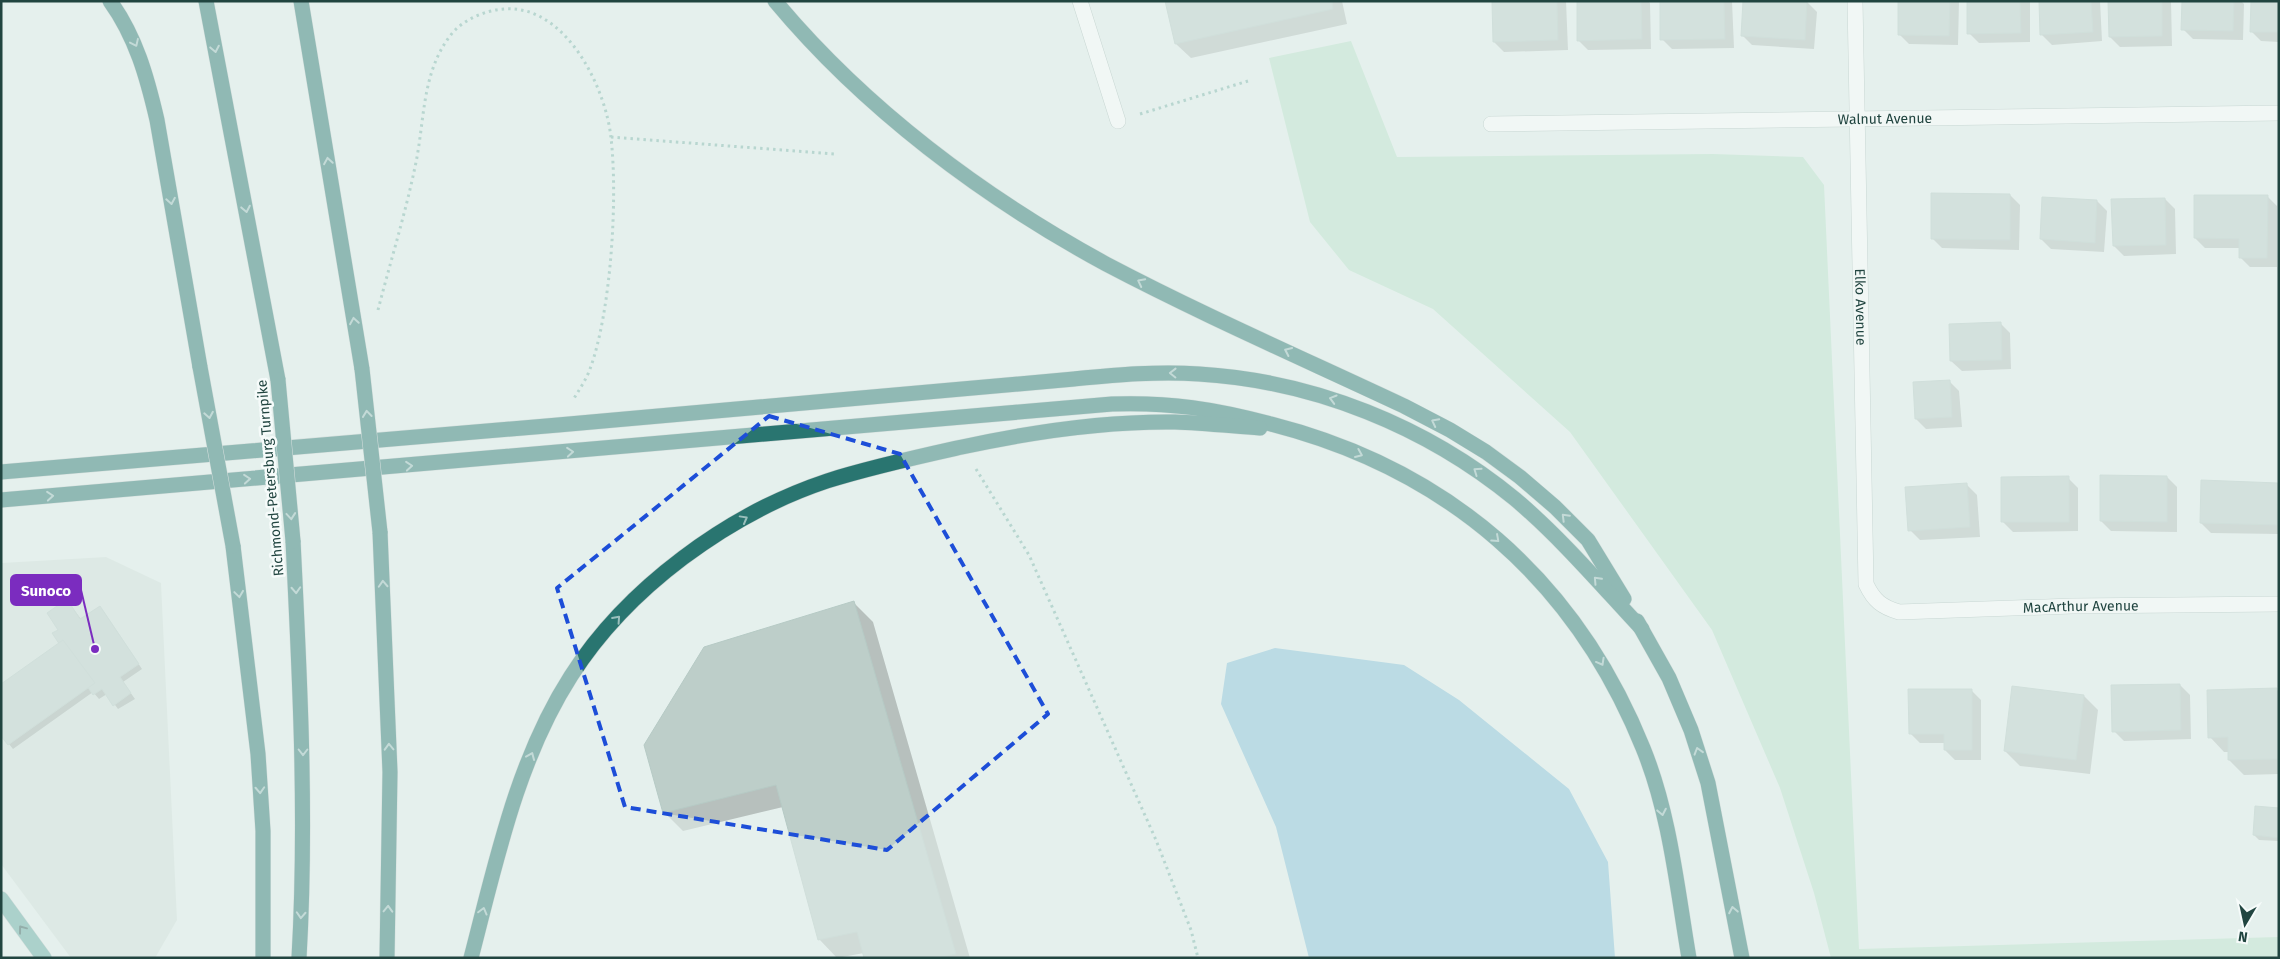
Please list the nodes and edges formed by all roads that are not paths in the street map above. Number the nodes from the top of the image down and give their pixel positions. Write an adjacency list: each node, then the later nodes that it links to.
1 (110, 1): 19 (highway, one-way to 19, bridge)
2 (206, 1): 20 (highway, Richmond-Petersburg Turnpike, one-way to 20, bridge)
3 (301, 1): 21 (highway, one-way to 3, bridge)
4 (775, 1): 16 (highway, one-way to 4)
5 (1080, 1): 9 (street)
6 (1855, 1): 8 (street, Elko Avenue)
7 (2279, 113): 8 (street, Walnut Avenue)
8 (1856, 118): 10 (street, Walnut Avenue); 15 (street, Elko Avenue)
9 (1118, 121)
10 (1491, 124)
11 (1297, 430): 13 (highway, one-way to 11); 22 (highway, one-way to 11); 23 (highway, one-way to 23)
12 (1, 472): 16 (highway, one-way to 12)
13 (1, 500)
14 (2279, 604): 15 (street, MacArthur Avenue)
15 (1884, 607)
16 (1642, 629): 24 (highway, one-way to 16)
17 (1, 899): 18 (main road, one-way to 17)
18 (44, 958)
19 (263, 958)
20 (299, 958)
21 (387, 958)
22 (471, 958)
23 (1688, 958)
24 (1742, 958)

